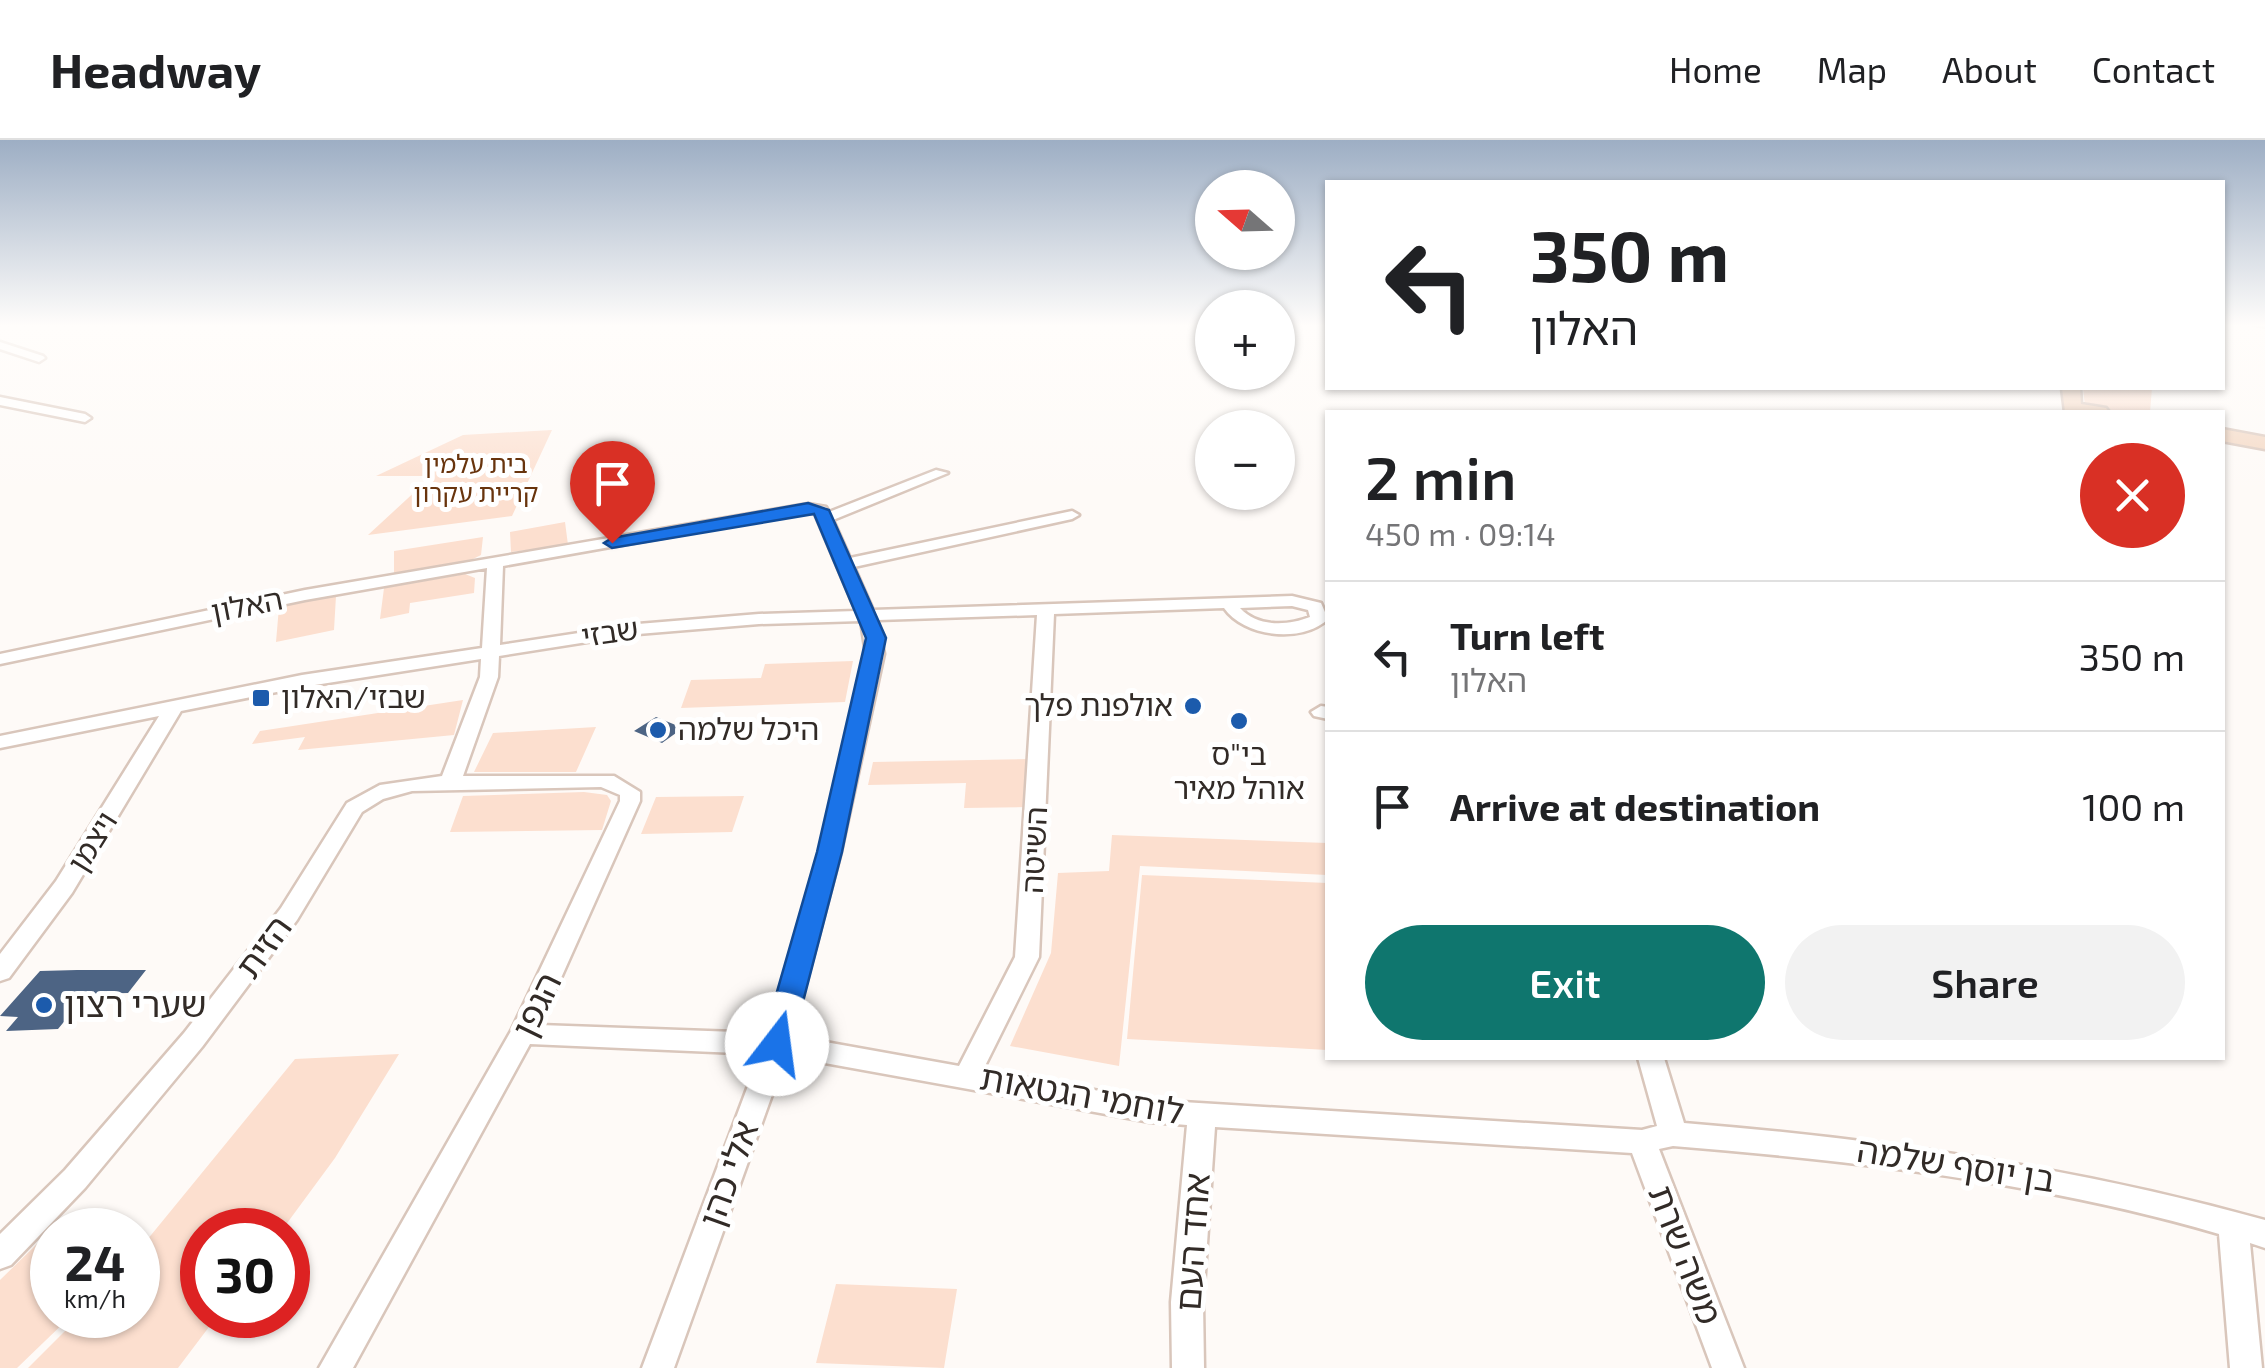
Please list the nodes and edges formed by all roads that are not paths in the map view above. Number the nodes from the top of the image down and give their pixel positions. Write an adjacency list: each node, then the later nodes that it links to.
1 (0, 401): 4 (street)
2 (2069, 402): 3 (street)
3 (2094, 410)
4 (85, 418)
5 (2225, 435): 6 (street)
6 (2265, 442)
7 (941, 473): 9 (street)
8 (1072, 516): 11 (street)
9 (826, 518): 10 (street, האלון); 11 (street, אלי כהן)
10 (496, 564): 15 (street); 16 (street, האלון)
11 (846, 564): 14 (street, אלי כהן)
12 (1229, 604): 13 (street, שבזי)
13 (1046, 610): 14 (street, שבזי); 24 (street, השיטה)
14 (864, 615): 15 (street, שבזי); 22 (street, אלי כהן)
15 (490, 652): 17 (street, שבזי); 19 (street)
16 (0, 659)
17 (175, 705): 18 (street, שבזי); 20 (street, ויצמן)
18 (0, 742)
19 (450, 782): 21 (street, הגפן); 30 (street, הזית)
20 (0, 972)
21 (523, 1034): 22 (street, לוחמי הגטאות); 31 (street, הגפן)
22 (777, 1044): 24 (street, לוחמי הגטאות); 32 (street, אלי כהן)
23 (1652, 1060): 26 (street)
24 (967, 1076): 25 (street, לוחמי הגטאות)
25 (1202, 1115): 27 (street, לוחמי הגטאות); 33 (street, אחד העם)
26 (1674, 1134): 27 (street, בן יוסף שלמה); 28 (street, בן יוסף שלמה)
27 (1642, 1142): 34 (street, משה שרת)
28 (2233, 1224): 29 (street, בן יוסף שלמה); 35 (street)
29 (2265, 1234)
30 (0, 1254)
31 (335, 1368)
32 (658, 1368)
33 (1188, 1368)
34 (1728, 1368)
35 (2246, 1368)

